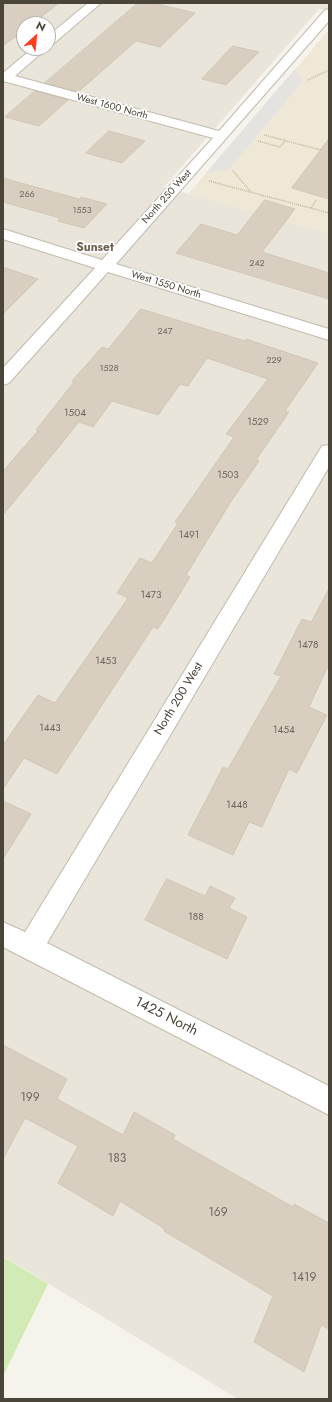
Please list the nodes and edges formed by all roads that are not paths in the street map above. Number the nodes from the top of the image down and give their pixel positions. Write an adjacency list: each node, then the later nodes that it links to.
1 (95, 3): 3 (street)
2 (326, 20): 6 (street, North 250 West)
3 (56, 35)
4 (31, 56): 5 (street)
5 (4, 78): 6 (street, West 1600 North)
6 (222, 136): 8 (street, North 250 West)
7 (3, 234): 8 (street, West 1550 North)
8 (104, 266): 9 (street, West 1550 North); 10 (street, North 250 West)
9 (329, 335)
10 (3, 379)
11 (329, 451): 13 (street, North 200 West)
12 (3, 934): 13 (street, 1425 North)
13 (30, 947): 14 (street, 1425 North)
14 (329, 1101)

